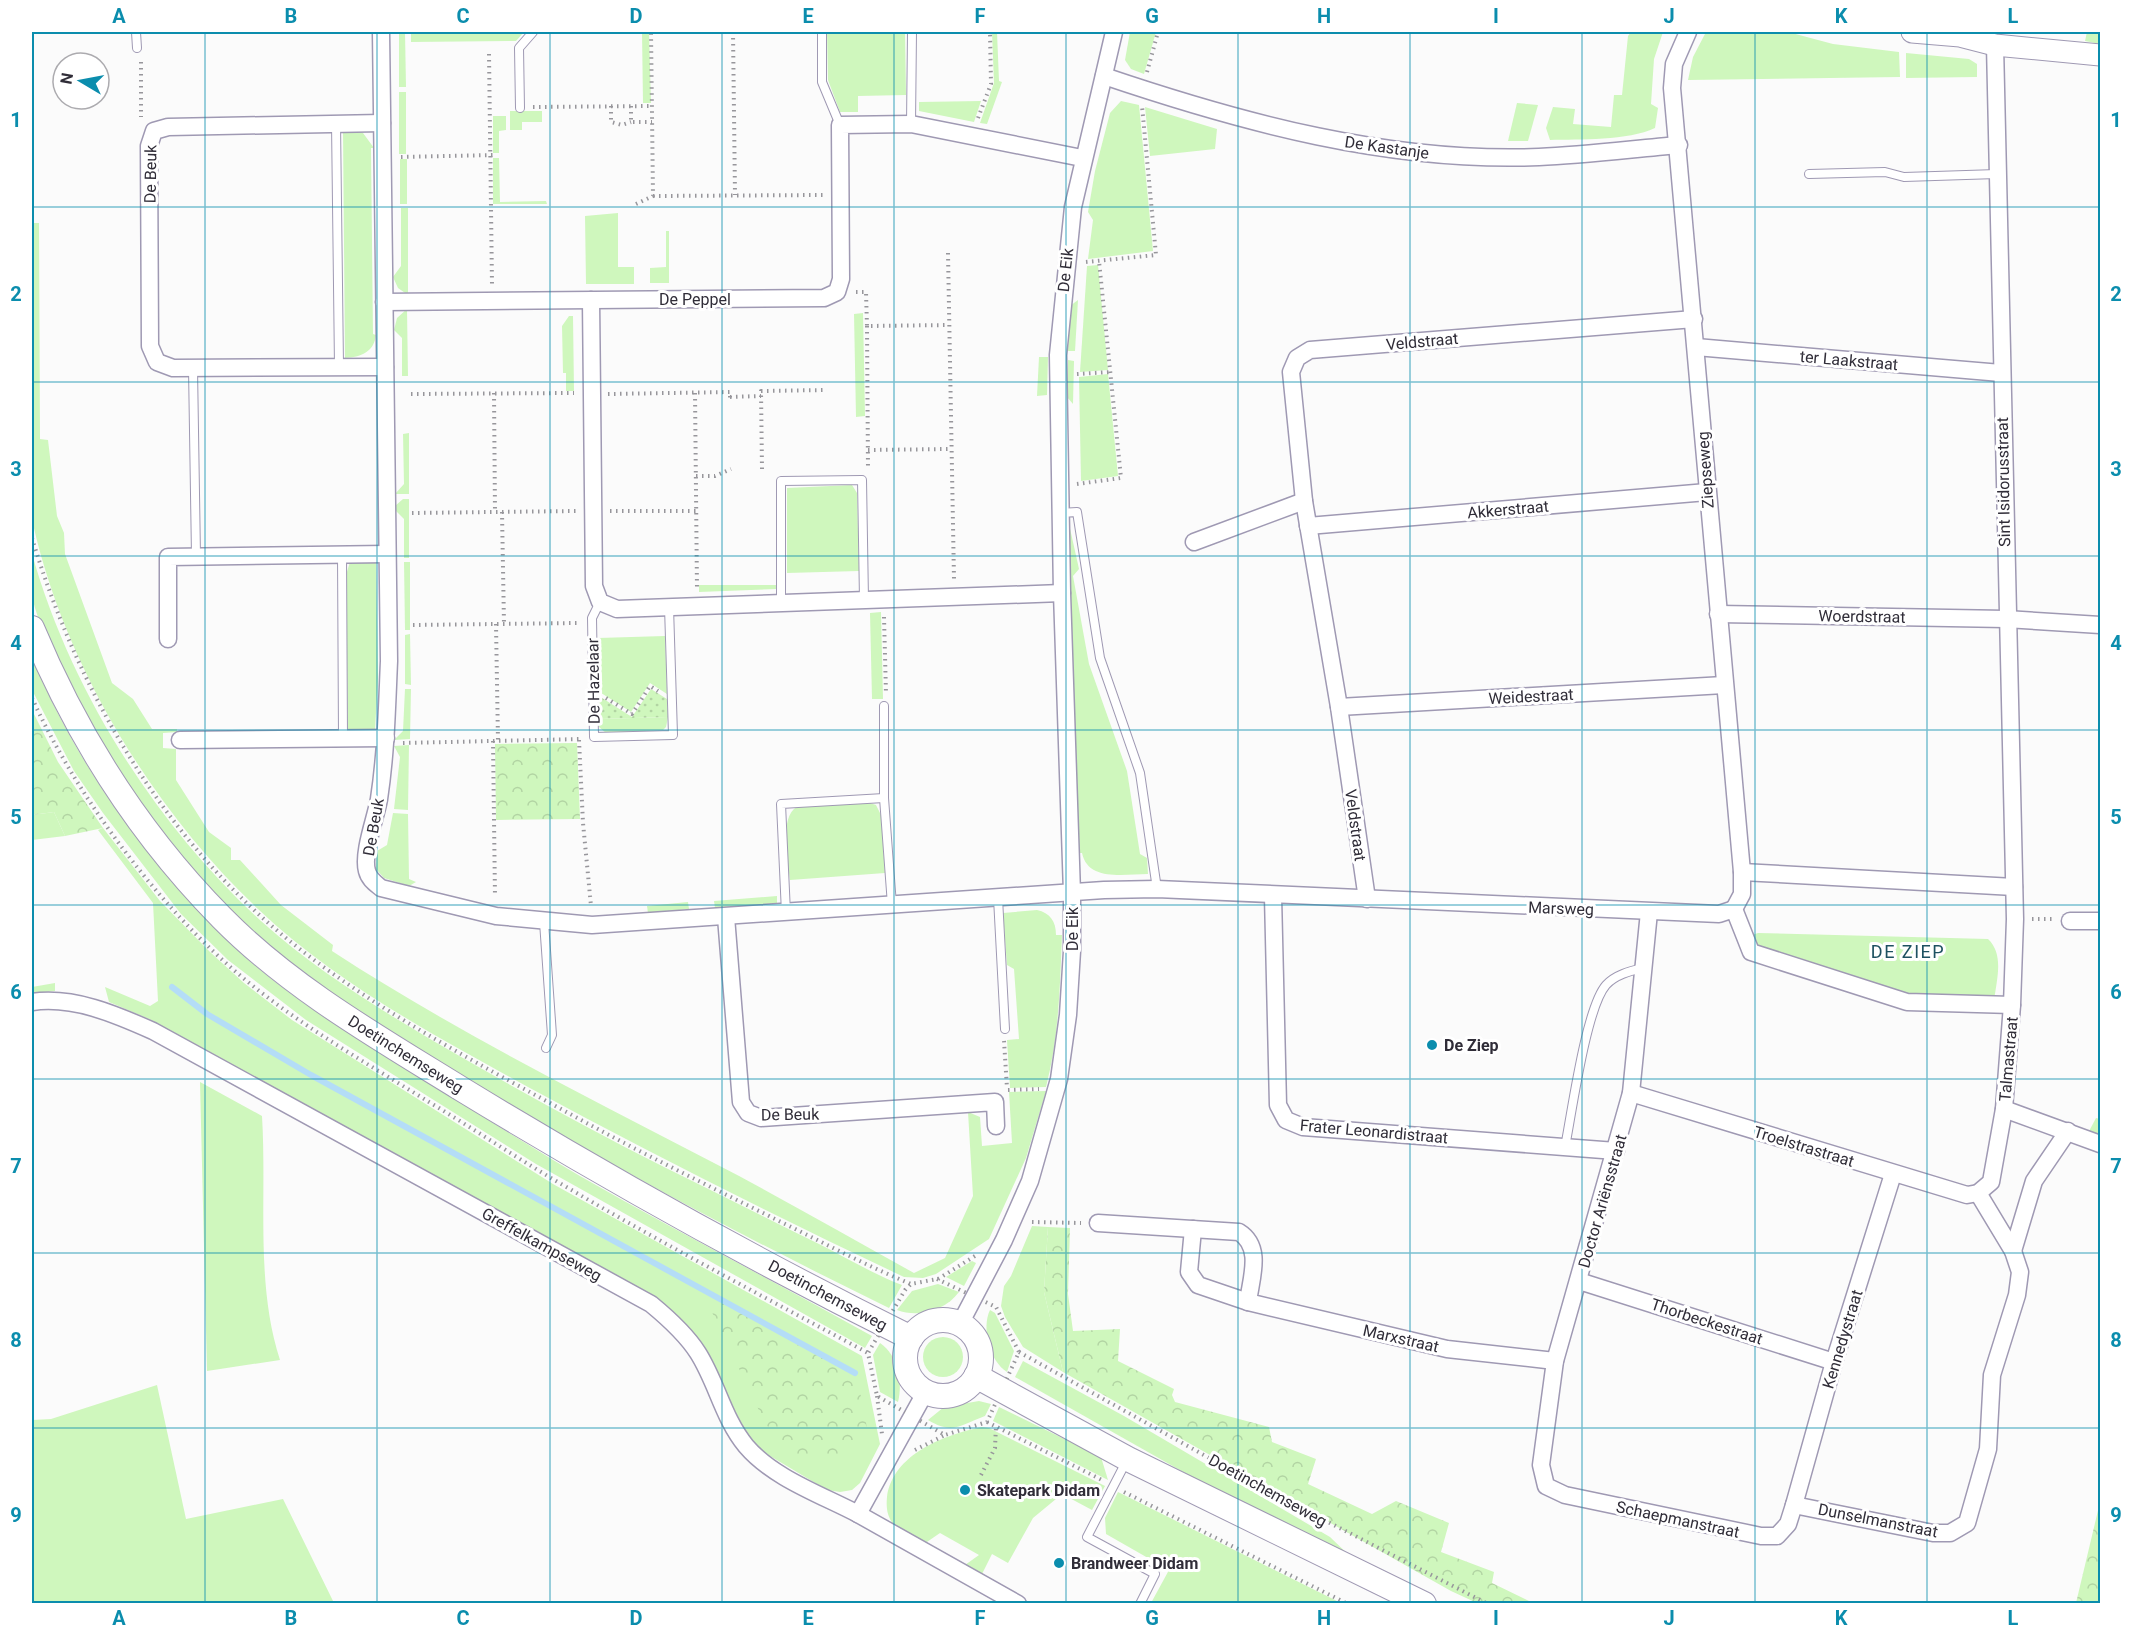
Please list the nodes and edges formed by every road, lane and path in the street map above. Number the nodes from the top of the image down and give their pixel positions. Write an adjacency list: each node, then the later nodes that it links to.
1 (136, 32): 15 (lane)
2 (381, 32): 27 (street, De Beuk)
3 (533, 32): 23 (lane)
4 (651, 32): 22 (path)
5 (733, 32): 38 (path)
6 (822, 32): 29 (lane)
7 (912, 32): 28 (lane)
8 (990, 32): 31 (path)
9 (1114, 32): 18 (street, De Eik)
10 (1158, 32): 19 (path, De Eik)
11 (1688, 32): 32 (street, Ziepseweg)
12 (1912, 32): 13 (street)
13 (1961, 34): 14 (street)
14 (1995, 45): 17 (street); 37 (street, Sint Isidorusstraat)
15 (137, 48): 30 (path)
16 (489, 54): 33 (path)
17 (2100, 54)
18 (1104, 76): 19 (street, De Kastanje); 35 (street, De Eik)
19 (1143, 89): 32 (street, De Kastanje); 43 (path, De Eik)
20 (611, 106): 21 (path); 23 (path); 24 (path)
21 (631, 106): 22 (path); 24 (path)
22 (652, 106): 25 (path)
23 (520, 108)
24 (631, 122): 25 (path)
25 (652, 122): 40 (path)
26 (336, 123): 27 (street, De Beuk); 30 (street, De Beuk); 53 (lane)
27 (382, 123): 34 (street, De Beuk)
28 (911, 124): 29 (street); 31 (street)
29 (840, 125): 39 (street)
30 (154, 131): 55 (street, De Beuk)
31 (972, 135): 35 (street)
32 (1679, 145): 49 (street, Ziepseweg)
33 (492, 155): 34 (path); 47 (path)
34 (382, 157): 48 (street, De Beuk)
35 (1082, 158): 79 (street, De Eik)
36 (1809, 174): 37 (lane)
37 (1997, 174): 57 (street, Sint Isidorusstraat)
38 (735, 195): 39 (path); 40 (path)
39 (840, 195): 45 (street)
40 (653, 196): 41 (path)
41 (636, 204)
42 (948, 253): 50 (path)
43 (1100, 261): 44 (path, De Eik); 56 (path, De Eik)
44 (1085, 262)
45 (837, 292): 46 (street, De Peppel); 51 (path)
46 (591, 300): 47 (street, De Peppel); 90 (street)
47 (492, 301): 48 (street, De Peppel)
48 (384, 302): 54 (street, De Beuk)
49 (1694, 320): 52 (street, Ziepseweg); 72 (street, Veldstraat)
50 (948, 325): 51 (path); 64 (path)
51 (867, 326): 65 (path)
52 (1696, 347): 57 (street, ter Laakstraat); 71 (street, Ziepseweg)
53 (339, 366): 54 (street, De Beuk); 55 (street, De Beuk)
54 (385, 367): 84 (street, De Beuk)
55 (193, 368): 85 (lane)
56 (1111, 372): 58 (path); 70 (path, De Eik)
57 (2001, 373): 95 (street, Sint Isidorusstraat)
58 (1077, 374)
59 (827, 390): 62 (path)
60 (494, 393): 76 (path)
61 (695, 393): 68 (path)
62 (761, 396): 63 (path); 67 (path)
63 (730, 397)
64 (950, 449): 65 (path); 86 (path)
65 (868, 450): 69 (path)
66 (731, 469): 68 (path)
67 (762, 469)
68 (696, 476): 75 (path)
69 (862, 480): 89 (lane); 91 (lane)
70 (1077, 484)
71 (1707, 492): 80 (street, Akkerstraat); 94 (street, Ziepseweg)
72 (1304, 501): 80 (street, Veldstraat); 82 (street)
73 (577, 511): 77 (path)
74 (610, 511): 75 (path)
75 (696, 511): 92 (path)
76 (495, 512): 77 (path); 78 (path)
77 (502, 512): 98 (path)
78 (412, 513)
79 (1060, 513): 87 (street, De Eik); 117 (lane)
80 (1308, 526): 107 (street, Veldstraat)
81 (32, 538): 156 (path)
82 (1194, 542)
83 (342, 554): 84 (street); 85 (street); 109 (lane)
84 (387, 554): 110 (street, De Beuk)
85 (196, 556): 102 (street)
86 (954, 580)
87 (1062, 593): 88 (street); 118 (street, De Eik)
88 (884, 599): 89 (street); 106 (path)
89 (864, 600): 91 (street)
90 (600, 602): 93 (street); 96 (lane, De Hazelaar)
91 (781, 603): 92 (street)
92 (697, 606): 93 (street)
93 (669, 607): 105 (lane, De Hazelaar)
94 (1718, 614): 95 (street, Woerdstraat); 103 (street, Ziepseweg)
95 (2006, 619): 100 (street, Woerdstraat); 116 (street, Sint Isidorusstraat)
96 (592, 623): 98 (path); 104 (lane, De Hazelaar)
97 (496, 624): 98 (path); 99 (path); 113 (path)
98 (504, 624)
99 (413, 625)
100 (2100, 625)
101 (32, 628): 160 (main road, Doetinchemseweg)
102 (168, 639)
103 (1724, 685): 107 (street, Weidestraat); 115 (street, Ziepseweg)
104 (593, 690): 105 (path); 108 (lane, De Hazelaar)
105 (672, 699): 108 (lane, De Hazelaar)
106 (884, 706): 114 (lane)
107 (1339, 707): 121 (street, Veldstraat)
108 (594, 737): 111 (path)
109 (343, 738): 110 (street); 112 (street)
110 (386, 738): 113 (path); 126 (street, De Beuk)
111 (579, 739): 113 (path); 132 (path)
112 (180, 740)
113 (495, 741): 126 (path)
114 (884, 798): 122 (lane); 125 (lane)
115 (1742, 872): 116 (street); 123 (street, Ziepseweg)
116 (2014, 887): 128 (street, Sint Isidorusstraat)
117 (1157, 889): 118 (street, Marsweg); 119 (street, Marsweg)
118 (1072, 893): 120 (street, De Beuk); 138 (street, De Eik)
119 (1273, 896): 121 (street, Marsweg); 145 (street, Frater Leonardistraat)
120 (998, 898): 122 (street, De Beuk); 136 (lane)
121 (1367, 899): 124 (street, Marsweg)
122 (892, 906): 125 (street, De Beuk)
123 (1734, 909): 124 (street, Marsweg); 135 (street)
124 (1649, 912): 133 (street, Doctor Ariënsstraat)
125 (786, 913): 127 (street, De Beuk)
126 (496, 916): 131 (street, De Beuk)
127 (726, 917): 132 (street, De Beuk); 140 (street, De Beuk)
128 (2015, 919): 129 (path); 135 (street, Talmastraat)
129 (2070, 921): 130 (street)
130 (2100, 921)
131 (544, 922): 132 (street, De Beuk); 137 (lane)
132 (592, 925)
133 (1643, 968): 139 (street, Doctor Ariënsstraat); 145 (lane)
134 (32, 1002): 176 (street, Greffelkampseweg)
135 (2012, 1005): 141 (street, Talmastraat)
136 (1005, 1029): 140 (path)
137 (546, 1048)
138 (1057, 1088): 140 (path); 149 (street, De Eik)
139 (1631, 1093): 146 (street, Doctor Ariënsstraat); 147 (street, Troelstrastraat)
140 (1001, 1096): 142 (street)
141 (2004, 1109): 143 (street); 148 (street, Talmastraat)
142 (996, 1126)
143 (2068, 1131): 144 (street); 153 (street, Dunselmanstraat)
144 (2100, 1144)
145 (1565, 1147): 146 (street, Frater Leonardistraat)
146 (1616, 1151): 155 (street, Doctor Ariënsstraat)
147 (1893, 1174): 148 (street, Troelstrastraat); 164 (street, Kennedystraat)
148 (1978, 1193): 153 (street, Dunselmanstraat)
149 (1013, 1222): 150 (path); 152 (street, De Eik)
150 (1098, 1223): 151 (street)
151 (1193, 1229): 158 (street, Marxstraat); 158 (street)
152 (1004, 1240): 154 (path); 157 (street, De Eik)
153 (2013, 1251): 175 (street, Dunselmanstraat)
154 (938, 1279): 156 (path); 157 (path)
155 (1579, 1281): 163 (street, Doctor Ariënsstraat); 164 (street, Thorbeckestraat)
156 (912, 1284): 160 (path)
157 (975, 1297): 159 (street, De Eik); 162 (path)
158 (1248, 1302): 163 (street, Marxstraat)
159 (960, 1324): 161 (main road); 165 (main road)
160 (884, 1325): 161 (main road, Doetinchemseweg); 168 (path)
161 (911, 1338): 167 (main road)
162 (1019, 1352): 166 (path); 181 (path, Doetinchemseweg)
163 (1555, 1361): 174 (street, Doctor Ariënsstraat)
164 (1834, 1362): 175 (street, Kennedystraat)
165 (976, 1376): 166 (main road, Doetinchemseweg); 167 (main road)
166 (1003, 1389): 169 (path); 171 (main road, Doetinchemseweg)
167 (926, 1391): 168 (street)
168 (912, 1416): 169 (path); 176 (street)
169 (987, 1422): 170 (path)
170 (995, 1426): 172 (path); 173 (path)
171 (1128, 1458): 173 (lane); 180 (main road, Doetinchemseweg)
172 (981, 1475)
173 (1113, 1486): 178 (lane); 179 (path)
174 (1546, 1486): 175 (street, Schaepmanstraat)
175 (1794, 1504)
176 (858, 1515): 177 (street, Greffelkampseweg)
177 (1018, 1604)
178 (1140, 1604)
179 (1348, 1604)
180 (1424, 1604)
181 (1488, 1604)

